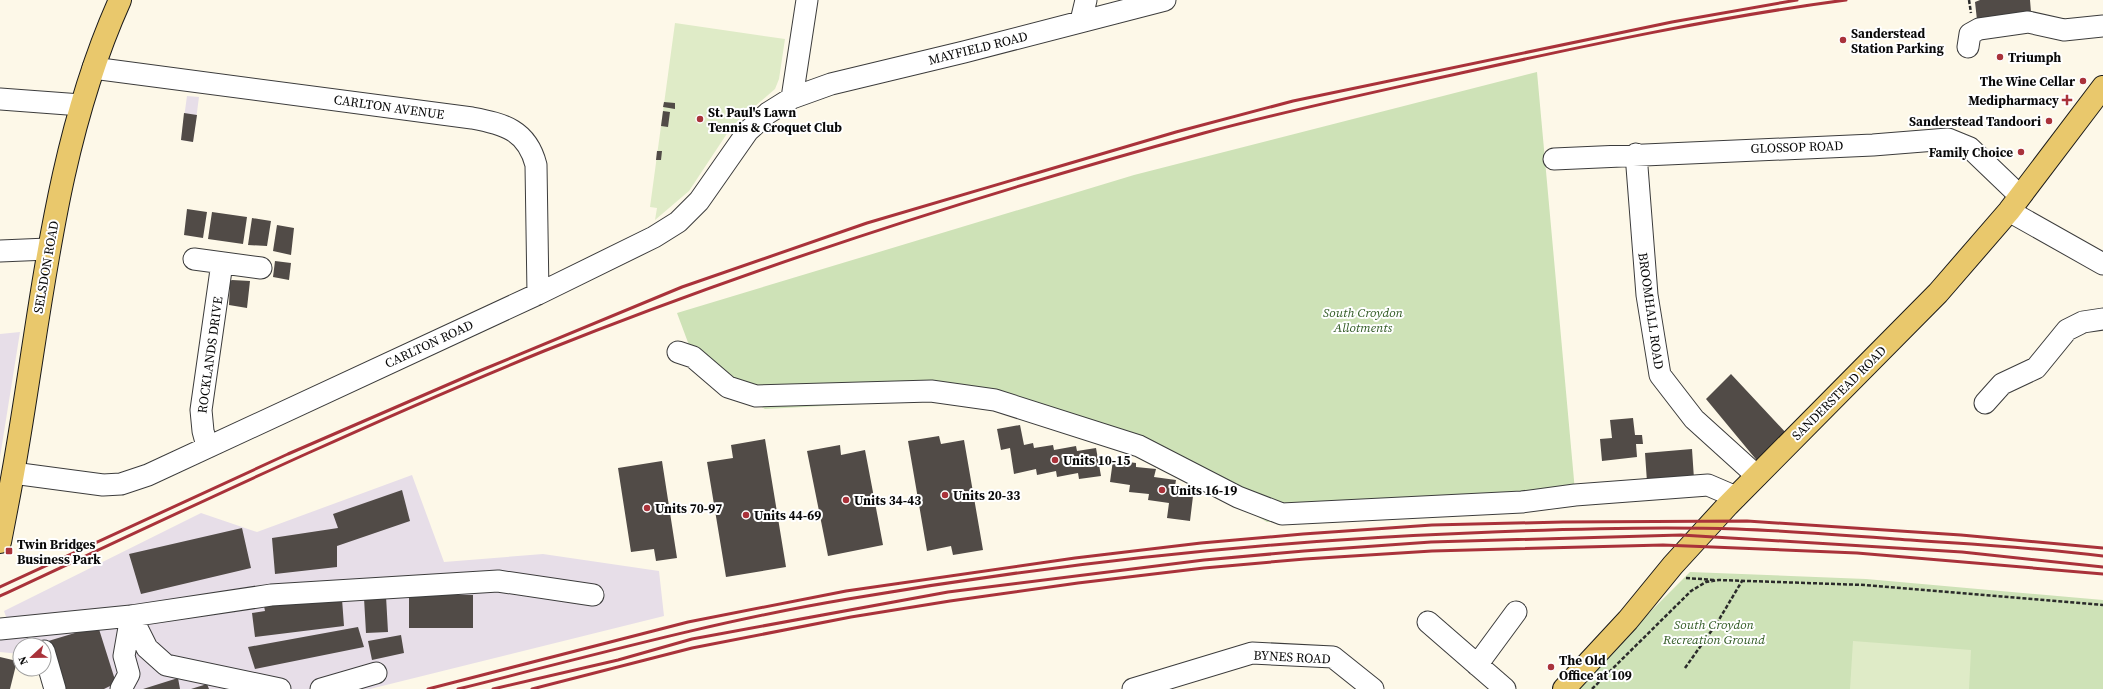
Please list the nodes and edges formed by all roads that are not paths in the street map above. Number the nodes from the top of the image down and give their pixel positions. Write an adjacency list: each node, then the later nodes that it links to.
1 (120, 0): 8 (main road, SELSDON ROAD)
2 (807, 0): 10 (street)
3 (1086, 0): 5 (street)
4 (1165, 0): 5 (street, MAYFIELD ROAD)
5 (1081, 21): 10 (street, MAYFIELD ROAD)
6 (2103, 26): 7 (street)
7 (1968, 47)
8 (93, 68): 12 (main road, SELSDON ROAD); 22 (street, CARLTON AVENUE)
9 (2103, 87): 15 (main road, SANDERSTEAD ROAD)
10 (792, 98): 22 (street, CARLTON ROAD)
11 (0, 99): 12 (street)
12 (81, 105): 16 (main road, SELSDON ROAD)
13 (1636, 154): 14 (street, GLOSSOP ROAD); 15 (street, GLOSSOP ROAD); 28 (street, BROOMHALL ROAD)
14 (1554, 159)
15 (2014, 203): 20 (street, GLOSSOP ROAD); 28 (main road, SANDERSTEAD ROAD)
16 (48, 250): 17 (street); 27 (main road, SELSDON ROAD)
17 (0, 251)
18 (194, 258): 19 (street)
19 (222, 263): 21 (street); 26 (street, ROCKLANDS DRIVE)
20 (2103, 264)
21 (261, 268)
22 (538, 294): 26 (street, CARLTON ROAD)
23 (2103, 319): 25 (street)
24 (678, 352): 29 (street)
25 (1985, 403)
26 (208, 446): 27 (street, CARLTON ROAD)
27 (13, 473): 30 (main road, SELSDON ROAD)
28 (1757, 476): 29 (main road, SANDERSTEAD ROAD)
29 (1736, 497): 47 (main road, SANDERSTEAD ROAD)
30 (0, 538)
31 (593, 595): 33 (street)
32 (1516, 612): 37 (street)
33 (130, 616): 36 (street); 42 (street); 43 (street)
34 (1428, 622): 37 (street)
35 (0, 629): 36 (street)
36 (40, 636)
37 (1477, 665): 46 (street)
38 (376, 673): 44 (street)
39 (52, 677): 41 (street)
40 (1137, 688): 45 (street, BYNES ROAD)
41 (55, 689)
42 (121, 689)
43 (280, 689)
44 (321, 689)
45 (1373, 689)
46 (1505, 689)
47 (1564, 689)

